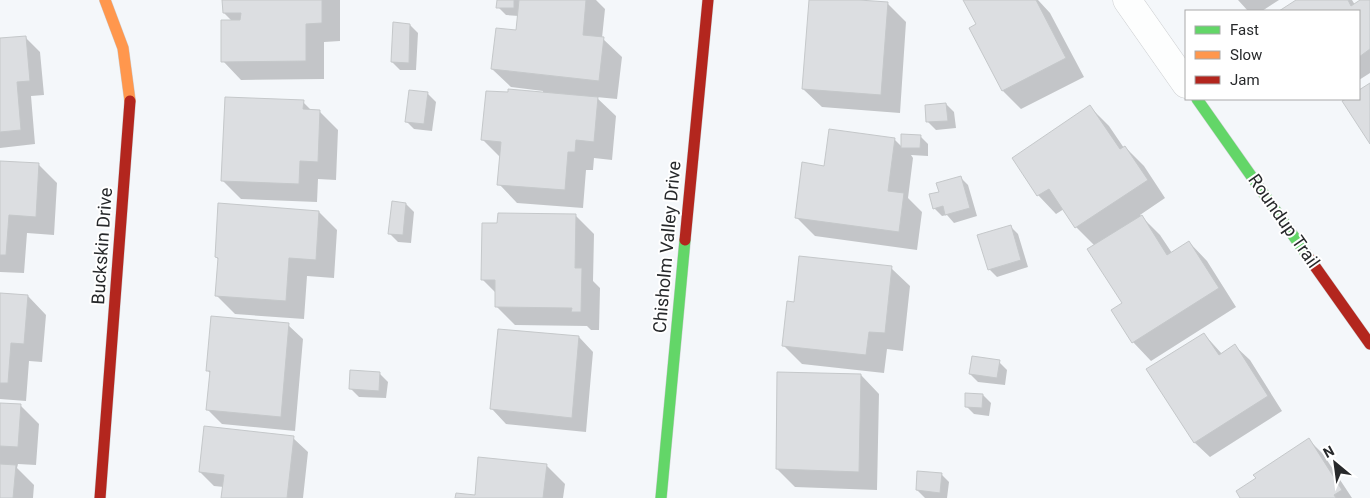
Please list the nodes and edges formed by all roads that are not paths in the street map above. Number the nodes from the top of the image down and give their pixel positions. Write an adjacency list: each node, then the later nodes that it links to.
1 (105, 0): 7 (street, Buckskin Drive)
2 (708, 0): 8 (street, Chisholm Valley Drive)
3 (1127, 0): 4 (street)
4 (1185, 83)
5 (1198, 100): 6 (street, Roundup Trail)
6 (1370, 344)
7 (100, 498)
8 (661, 498)

